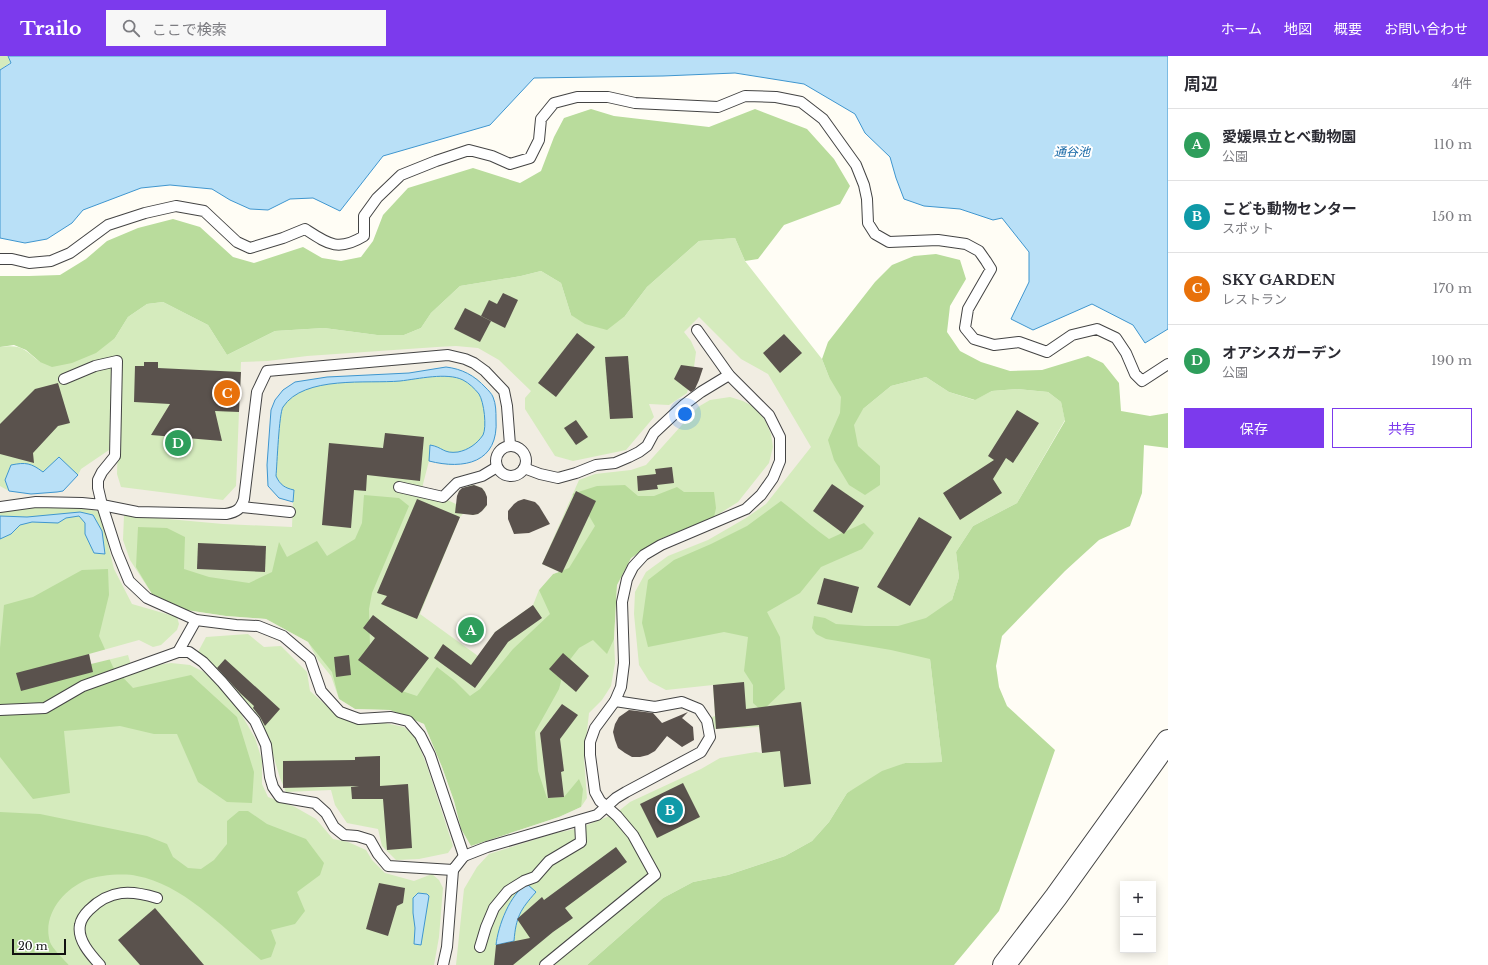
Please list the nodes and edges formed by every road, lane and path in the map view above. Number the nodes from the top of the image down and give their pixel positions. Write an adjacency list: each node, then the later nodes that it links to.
1 (0, 259): 3 (lane)
2 (697, 330): 4 (lane)
3 (1168, 364)
4 (729, 374): 8 (lane); 16 (lane)
5 (64, 379): 10 (lane)
6 (510, 446): 7 (lane); 8 (lane); 12 (lane)
7 (497, 467): 8 (lane); 9 (lane)
8 (524, 468)
9 (399, 487)
10 (102, 505): 11 (lane); 12 (lane); 14 (lane)
11 (0, 507)
12 (242, 507): 13 (lane)
13 (290, 512)
14 (196, 620): 15 (lane); 21 (lane)
15 (178, 652): 17 (lane); 22 (lane)
16 (615, 701): 19 (lane); 19 (lane)
17 (0, 710)
18 (1168, 741): 28 (street)
19 (606, 807): 20 (lane); 27 (lane)
20 (580, 821): 21 (lane); 24 (lane)
21 (464, 856): 22 (lane)
22 (453, 870): 26 (lane)
23 (157, 898): 25 (lane)
24 (480, 947)
25 (100, 965)
26 (443, 965)
27 (545, 965)
28 (1004, 965)

